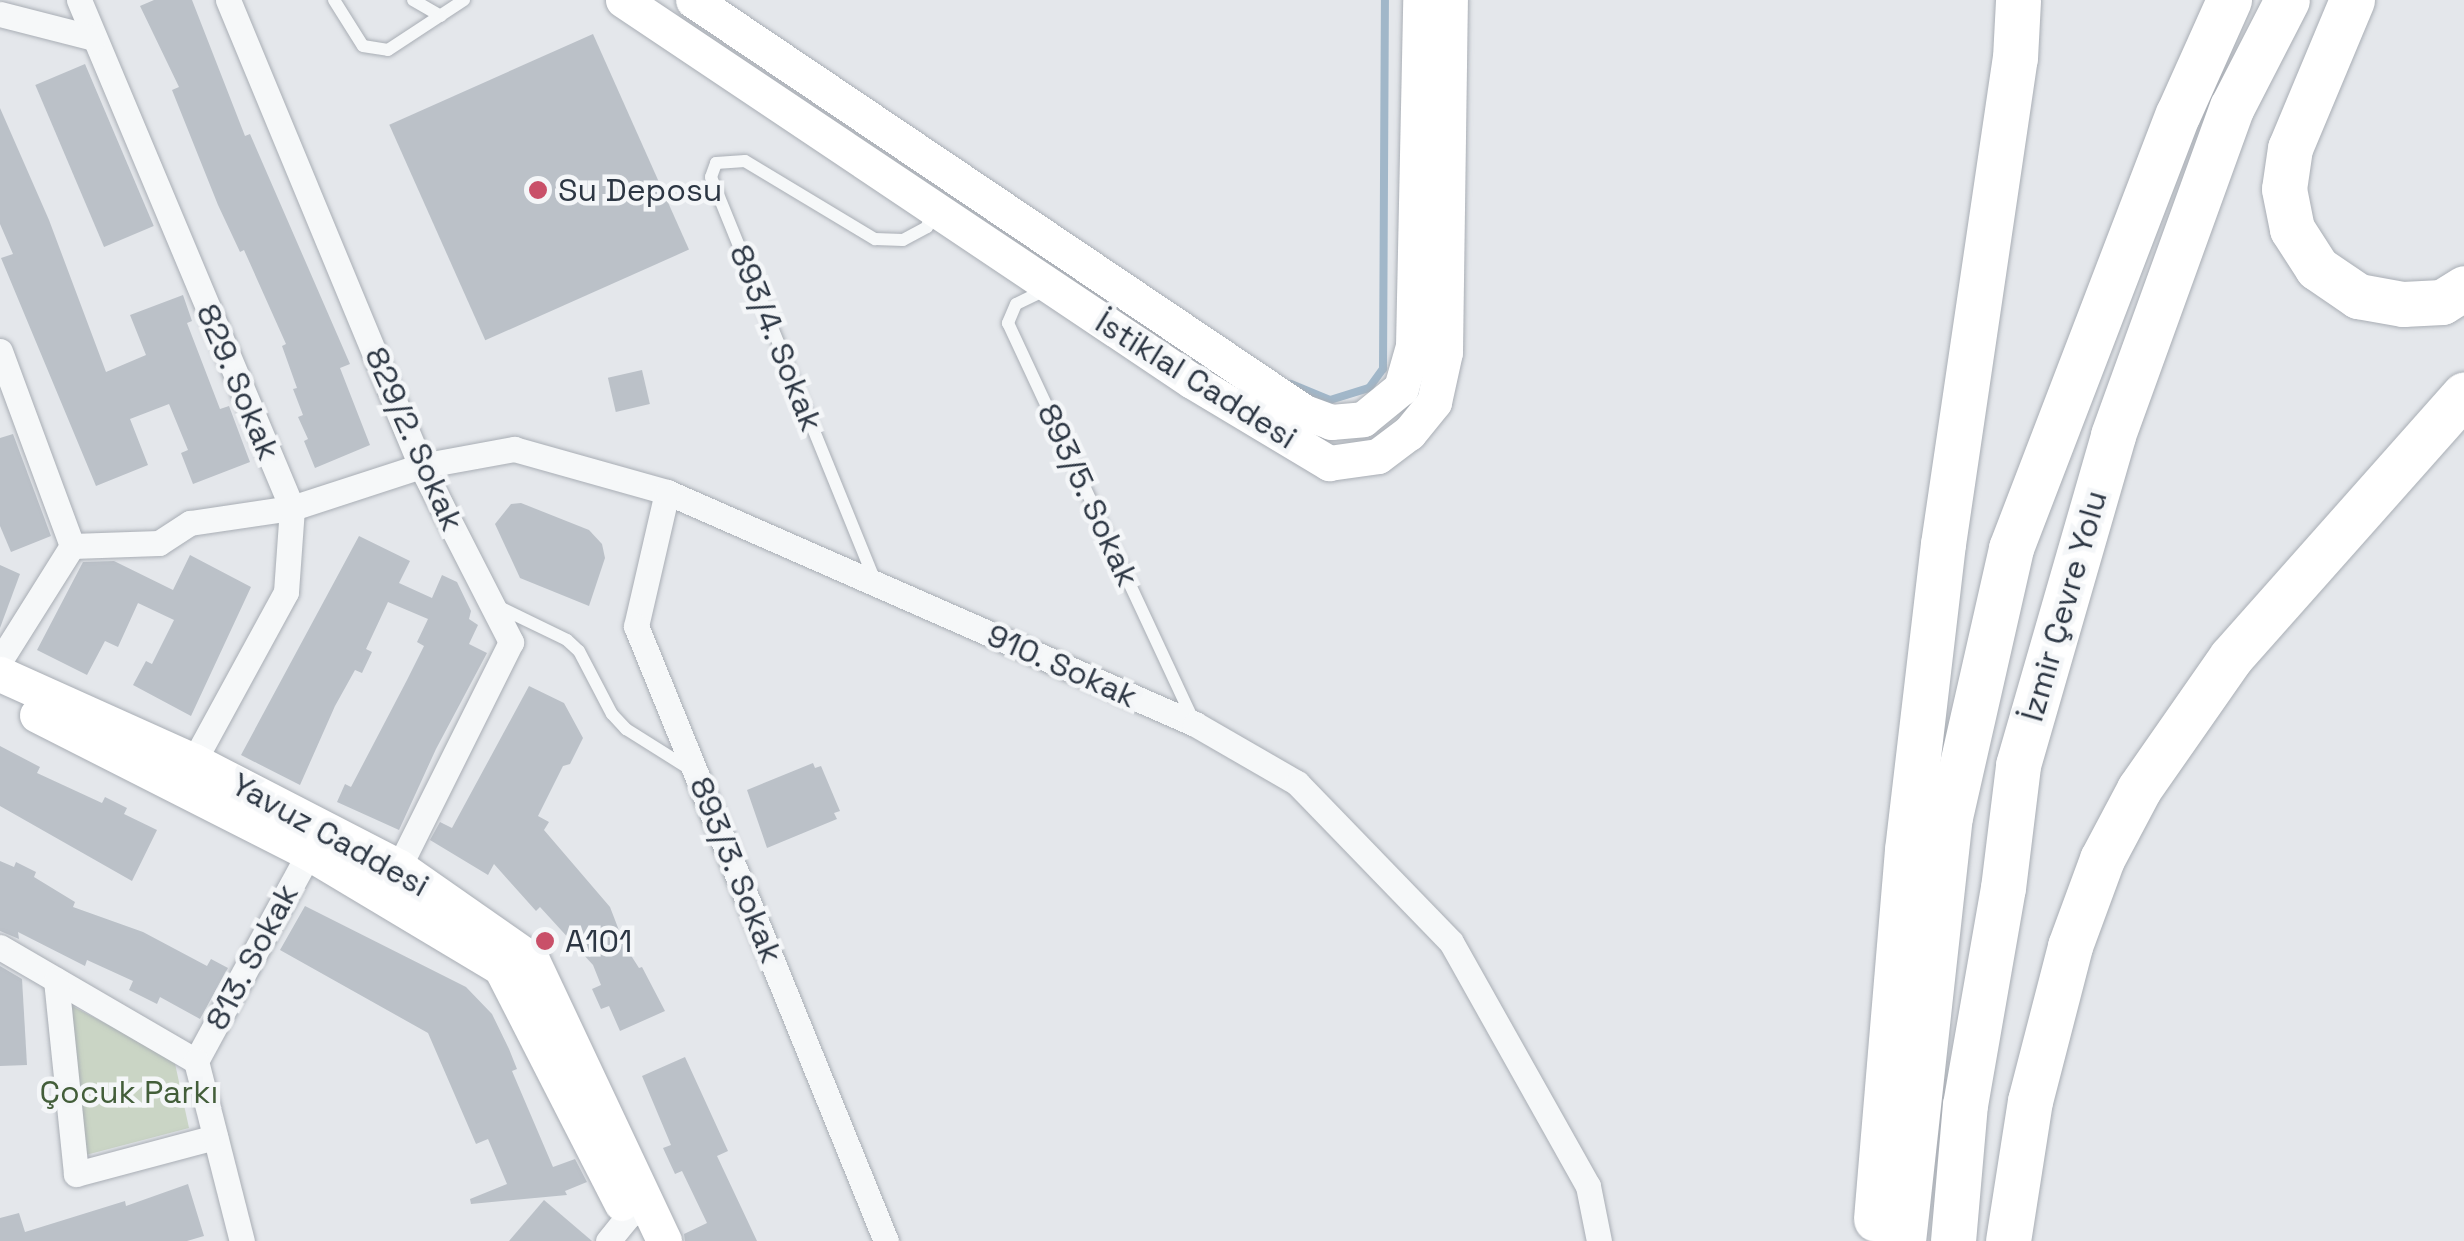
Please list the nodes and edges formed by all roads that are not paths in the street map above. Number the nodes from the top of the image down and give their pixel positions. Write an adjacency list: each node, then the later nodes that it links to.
1 (79, 0): 16 (street, 829. Sokak)
2 (228, 0): 22 (street, 829/2. Sokak)
3 (334, 0): 15 (lane)
4 (413, 0): 15 (lane)
5 (464, 0): 15 (lane)
6 (623, 0): 17 (main road, İstiklal Caddesi)
7 (693, 0): 8 (main road, İstiklal Caddesi)
8 (1420, 0)
9 (1450, 0): 18 (main road, İstiklal Caddesi)
10 (2018, 0): 45 (highway)
11 (2228, 0): 46 (highway, İzmir Çevre Yolu)
12 (2286, 0): 47 (highway, İzmir Çevre Yolu)
13 (2352, 0): 19 (highway)
14 (0, 14): 16 (street)
15 (442, 16)
16 (94, 38): 24 (street, 829. Sokak)
17 (933, 208): 18 (main road, İstiklal Caddesi); 26 (lane, 893/4. Sokak)
18 (1053, 288): 31 (lane, 893/5. Sokak)
19 (2464, 288)
20 (0, 351): 25 (street)
21 (2464, 395): 48 (highway)
22 (421, 466): 23 (street, 910. Sokak); 24 (street, 910. Sokak); 27 (street, 829/2. Sokak)
23 (667, 492): 26 (street, 910. Sokak); 33 (street, 893/3. Sokak)
24 (292, 508): 25 (street, 910. Sokak); 32 (street, 829. Sokak)
25 (72, 546): 28 (street)
26 (877, 584): 31 (street, 910. Sokak)
27 (492, 604): 33 (lane); 35 (street, 829/2. Sokak)
28 (0, 661)
29 (0, 674): 32 (main road, Yavuz Caddesi)
30 (0, 696): 34 (main road, Yavuz Caddesi)
31 (1195, 724): 44 (street, 910. Sokak)
32 (194, 761): 35 (main road, Yavuz Caddesi)
33 (697, 774): 43 (street, 893/3. Sokak)
34 (309, 853): 38 (street, 813. Sokak); 40 (main road, Yavuz Caddesi)
35 (399, 867): 40 (main road, Yavuz Caddesi)
36 (0, 948): 37 (street)
37 (56, 980): 38 (street); 39 (street)
38 (196, 1061): 39 (street)
39 (216, 1137): 41 (street)
40 (631, 1226): 42 (main road, Yavuz Caddesi)
41 (242, 1241)
42 (664, 1241)
43 (886, 1241)
44 (1599, 1241)
45 (1874, 1241)
46 (1902, 1241)
47 (1953, 1241)
48 (2008, 1241)

